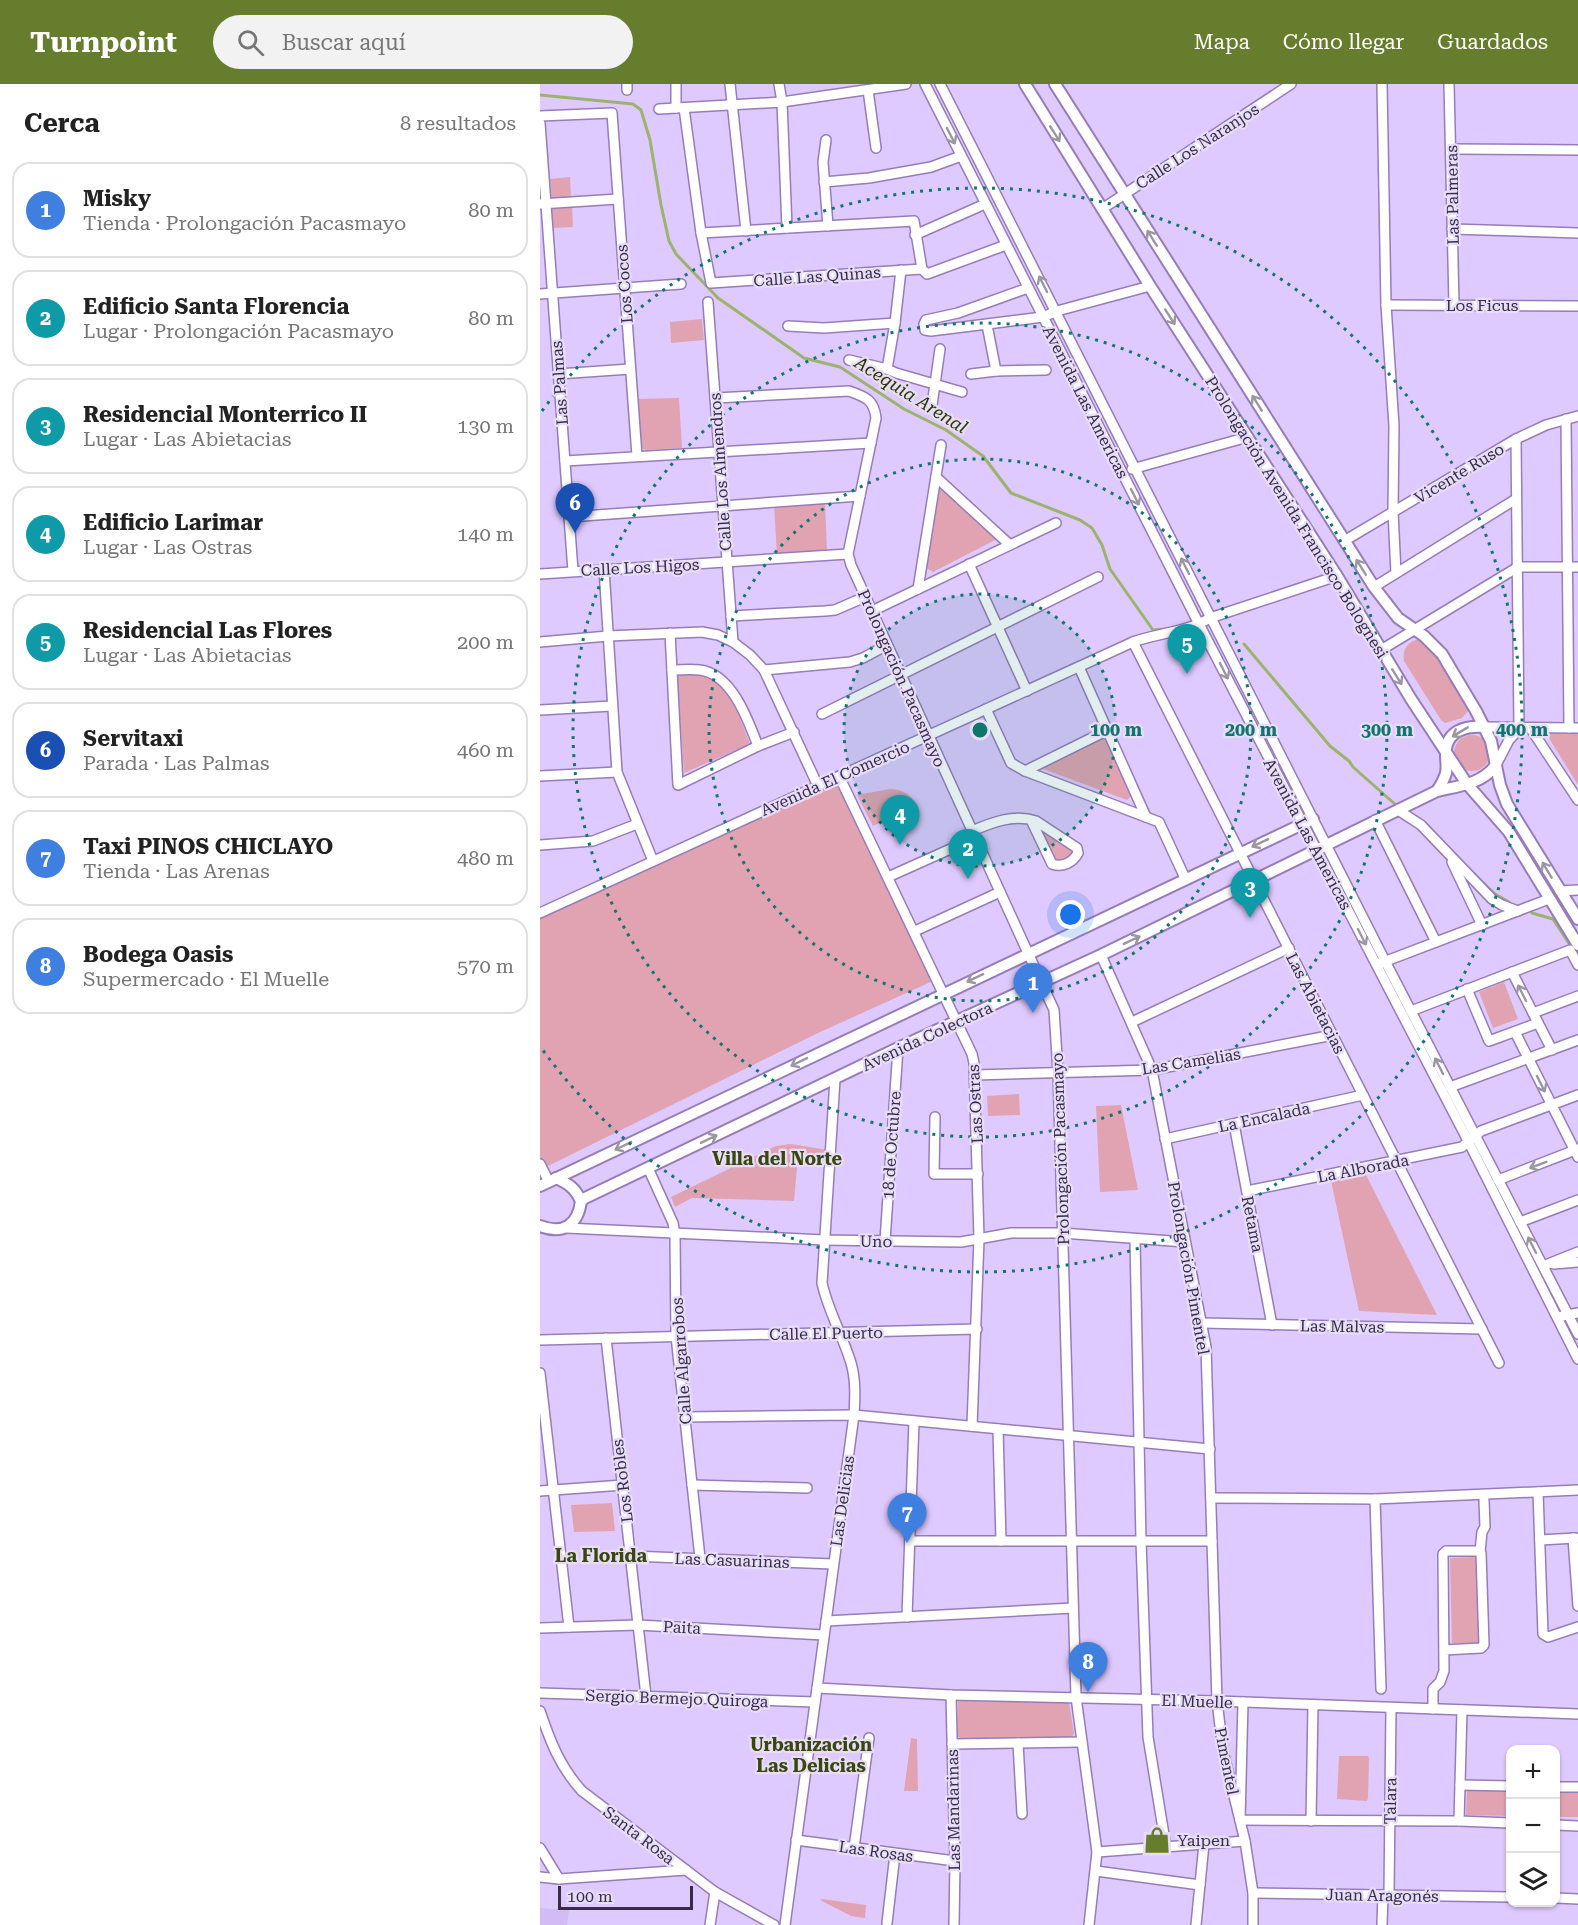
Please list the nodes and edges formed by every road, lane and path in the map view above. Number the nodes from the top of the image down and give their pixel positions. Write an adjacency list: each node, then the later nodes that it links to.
1 (676, 84): 15 (street)
2 (730, 84): 14 (street)
3 (779, 84): 13 (street)
4 (906, 84): 12 (street)
5 (925, 84): 23 (street, Avenida Las Americas, one-way to 23)
6 (940, 84): 50 (street, Avenida Las Americas, one-way to 6)
7 (1024, 84): 29 (main road, Prolongación Avenida Francisco Bolognesi, one-way to 29)
8 (1055, 84): 25 (main road, Prolongación Avenida Francisco Bolognesi)
9 (1291, 84): 25 (street, Calle Los Naranjos)
10 (1382, 84): 47 (street)
11 (1449, 84): 21 (street, Las Palmeras)
12 (868, 90): 13 (street); 20 (street)
13 (782, 102): 14 (street); 31 (street)
14 (732, 105): 15 (street); 33 (street)
15 (680, 108): 16 (street); 34 (street)
16 (659, 109)
17 (540, 116): 26 (street, Los Cocos)
18 (540, 123): 27 (street, Las Palmas)
19 (826, 140): 24 (street)
20 (876, 148)
21 (1451, 149): 22 (street); 32 (street, Las Palmeras)
22 (1578, 150)
23 (961, 156): 24 (street); 28 (street, Avenida Las Americas)
24 (824, 182): 30 (street)
25 (1125, 194): 29 (street, Calle Los Naranjos); 85 (main road, Prolongación Avenida Francisco Bolognesi, one-way to 25)
26 (618, 199): 27 (street); 42 (street, Los Cocos)
27 (543, 204): 44 (street, Las Palmas)
28 (985, 204): 36 (street); 37 (street, Avenida Las Americas)
29 (1102, 208): 41 (main road, Prolongación Avenida Francisco Bolognesi)
30 (828, 226): 31 (street); 36 (street)
31 (788, 228): 33 (street)
32 (1452, 229): 35 (street); 48 (street, Las Palmeras)
33 (746, 231): 34 (street)
34 (701, 233): 39 (street, Calle Las Quinas)
35 (1578, 233)
36 (915, 235): 38 (street)
37 (1006, 245): 38 (street, Calle Las Quinas); 43 (street, Avenida Las Americas)
38 (922, 269): 39 (street, Calle Las Quinas)
39 (901, 270): 52 (street)
40 (681, 284): 42 (street)
41 (1150, 286): 50 (street); 69 (main road, Prolongación Avenida Francisco Bolognesi, one-way to 69)
42 (624, 288): 44 (street); 57 (street, Los Cocos)
43 (1028, 288): 51 (street, Avenida Las Americas); 53 (street)
44 (552, 293): 45 (street); 61 (street, Las Palmas)
45 (540, 294)
46 (708, 302): 65 (street, Calle Los Almendros)
47 (1386, 305): 48 (street, Los Ficus); 82 (street)
48 (1454, 305): 49 (street, Los Ficus)
49 (1578, 306)
50 (1057, 311): 51 (street); 76 (street, Avenida Las Americas)
51 (1043, 317): 53 (street); 77 (street, Avenida Las Americas)
52 (895, 323): 54 (street); 58 (street)
53 (987, 325): 60 (street)
54 (788, 326)
55 (940, 349): 63 (street)
56 (849, 360): 58 (street)
57 (630, 369): 61 (street); 74 (street, Los Cocos)
58 (887, 369): 63 (street)
59 (1046, 370): 60 (street)
60 (996, 371): 62 (street)
61 (558, 374): 75 (street, Las Palmas)
62 (971, 374)
63 (935, 384): 64 (street); 66 (street)
64 (962, 392)
65 (715, 398): 71 (street); 73 (street, Calle Los Almendros)
66 (932, 405)
67 (1578, 416): 68 (street, Vicente Ruso)
68 (1566, 419): 70 (street, Vicente Ruso); 91 (street)
69 (1248, 437): 76 (street); 97 (main road, Prolongación Avenida Francisco Bolognesi)
70 (1516, 440): 80 (street); 82 (street, Vicente Ruso)
71 (871, 442): 73 (street); 79 (street)
72 (942, 445): 78 (street)
73 (719, 452): 74 (street); 81 (street, Calle Los Almendros)
74 (637, 456): 75 (street)
75 (565, 462): 83 (street, Las Palmas)
76 (1135, 467): 77 (street); 104 (street, Avenida Las Americas, one-way to 76)
77 (1123, 473): 105 (street, Avenida Las Americas, one-way to 105)
78 (936, 477): 86 (street); 100 (street)
79 (860, 496): 81 (street); 87 (street)
80 (1516, 500): 90 (street); 96 (street)
81 (723, 506): 83 (street); 88 (street, Calle Los Almendros)
82 (1393, 512): 85 (street, Vicente Ruso); 96 (street)
83 (569, 517): 94 (street, Las Palmas)
84 (1056, 523): 86 (street)
85 (1344, 541): 99 (main road, Prolongación Avenida Francisco Bolognesi, one-way to 85)
86 (1010, 544): 89 (street)
87 (848, 554): 88 (street, Calle Los Higos); 101 (street, Prolongación Pacasmayo)
88 (727, 562): 93 (street, Calle Los Higos); 103 (street, Calle Los Almendros)
89 (969, 564): 100 (street); 106 (street)
90 (1518, 567): 91 (street); 107 (street); 126 (street)
91 (1566, 567): 92 (street); 125 (street)
92 (1578, 567)
93 (604, 569): 94 (street, Calle Los Higos); 109 (street)
94 (573, 571): 95 (street, Calle Los Higos)
95 (540, 573)
96 (1396, 573): 99 (street)
97 (1337, 576): 104 (street, Avenida El Comercio); 114 (main road, Prolongación Avenida Francisco Bolognesi)
98 (1098, 578): 106 (street)
99 (1374, 587): 107 (main road, Prolongación Avenida Francisco Bolognesi)
100 (918, 589): 102 (street)
101 (865, 597): 102 (street, Prolongación Pacasmayo); 103 (street)
102 (872, 611): 113 (street, Prolongación Pacasmayo)
103 (731, 616): 111 (street, Calle Los Almendros)
104 (1210, 618): 105 (street, Avenida El Comercio); 146 (street, Avenida Las Americas)
105 (1200, 624): 112 (street, Avenida El Comercio); 146 (street, Avenida Las Americas, one-way to 146)
106 (998, 627): 118 (street); 119 (street)
107 (1413, 629): 114 (street); 124 (main road, Prolongación Avenida Francisco Bolognesi)
108 (670, 633): 109 (street); 111 (street); 116 (street)
109 (608, 636): 110 (street); 120 (street)
110 (540, 642)
111 (733, 642): 117 (street)
112 (1133, 642): 115 (street, Avenida El Comercio); 151 (street, Las Abietacias)
113 (887, 645): 117 (street); 118 (street, Prolongación Pacasmayo)
114 (1381, 650): 132 (main road, Prolongación Avenida Francisco Bolognesi, one-way to 132)
115 (1079, 667): 119 (street, Avenida El Comercio); 128 (street)
116 (672, 670): 131 (street); 131 (street)
117 (764, 670): 129 (street)
118 (901, 674): 123 (street); 130 (street, Prolongación Pacasmayo)
119 (1027, 691): 121 (street, Avenida El Comercio)
120 (612, 705): 122 (street); 135 (street)
121 (986, 709): 130 (street, Avenida El Comercio); 134 (street)
122 (540, 710)
123 (822, 714)
124 (1485, 727): 126 (street); 132 (main road, one-way to 132); 133 (main road, Prolongación Avenida Francisco Bolognesi)
125 (1574, 728): 127 (street)
126 (1519, 729): 127 (street); 133 (street)
127 (1531, 729): 141 (street)
128 (1108, 730): 134 (street); 143 (street)
129 (794, 732): 131 (street); 139 (street)
130 (928, 736): 136 (street, Avenida El Comercio); 148 (street, Prolongación Pacasmayo)
131 (758, 746)
132 (1447, 753): 138 (main road, Prolongación Avenida Francisco Bolognesi); 140 (main road)
133 (1496, 765): 138 (main road); 159 (main road, Prolongación Avenida Francisco Bolognesi, one-way to 133)
134 (1025, 771): 143 (street)
135 (616, 772): 137 (street); 147 (street)
136 (839, 776): 139 (street, Avenida El Comercio); 154 (street, Las Ostras)
137 (540, 777)
138 (1467, 784): 140 (main road, Avenida Colectora); 160 (main road, Prolongación Avenida Francisco Bolognesi)
139 (818, 786): 153 (street, Avenida El Comercio)
140 (1437, 791): 142 (main road, Avenida Colectora)
141 (1578, 800)
142 (1398, 810): 145 (main road, Avenida Colectora); 152 (street)
143 (1146, 817): 155 (street)
144 (1031, 820): 144 (street); 148 (street)
145 (1375, 820): 150 (main road, Avenida Colectora); 166 (street)
146 (1307, 821): 150 (street, Avenida Las Americas); 151 (main road, Avenida Colectora, one-way to 151)
147 (637, 824): 149 (street); 153 (street)
148 (974, 835): 154 (street); 158 (street, Prolongación Pacasmayo)
149 (540, 845)
150 (1321, 847): 156 (main road, Avenida Colectora); 171 (street, Avenida Las Americas)
151 (1240, 853): 155 (main road, Avenida Colectora); 156 (street, Las Abietacias)
152 (1448, 854): 161 (street); 164 (street)
153 (653, 861): 162 (street, Avenida El Comercio)
154 (888, 877): 165 (street, Las Ostras)
155 (1185, 878): 169 (main road, Avenida Colectora)
156 (1254, 880): 168 (street, Las Abietacias); 170 (main road, Avenida Colectora, one-way to 156)
157 (1578, 890): 159 (street)
158 (1000, 891): 165 (street); 169 (street, Prolongación Pacasmayo)
159 (1560, 891): 163 (main road, Prolongación Avenida Francisco Bolognesi)
160 (1549, 899): 161 (street); 167 (main road, Prolongación Avenida Francisco Bolognesi)
161 (1518, 911): 164 (street)
162 (540, 913)
163 (1578, 919)
164 (1482, 925): 166 (street)
165 (915, 931): 176 (street, Las Ostras)
166 (1436, 942): 171 (street)
167 (1574, 947): 172 (street); 173 (street)
168 (1289, 948): 181 (street); 184 (street, Las Abietacias)
169 (1027, 953): 174 (street, Prolongación Pacasmayo); 176 (main road, Avenida Colectora, one-way to 176)
170 (1101, 955): 174 (main road, Avenida Colectora); 181 (street, Prolongación Pimentel)
171 (1381, 963): 178 (street, Avenida Las Americas); 200 (street, Avenida Las Americas)
172 (1578, 965)
173 (1512, 972): 175 (street); 179 (street, one-way to 173)
174 (1041, 983): 180 (main road, Avenida Colectora); 190 (street, Prolongación Pacasmayo)
175 (1467, 989): 178 (street); 183 (street)
176 (944, 993): 180 (street, Las Ostras); 207 (main road, Avenida Colectora, one-way to 207)
177 (1578, 996): 179 (street)
178 (1411, 1011): 193 (street, Avenida Las Americas, one-way to 178)
179 (1533, 1013): 182 (street)
180 (957, 1021): 186 (main road, Avenida Colectora); 191 (street, Las Ostras)
181 (1132, 1022): 189 (street, Prolongación Pimentel)
182 (1538, 1023): 183 (street); 187 (street)
183 (1515, 1032): 188 (street)
184 (1333, 1035): 189 (street, Las Camelias); 194 (street, Las Abietacias)
185 (1578, 1040): 187 (street)
186 (898, 1048): 192 (main road, Avenida Colectora); 219 (street, 18 de Octubre)
187 (1552, 1050): 188 (street)
188 (1529, 1059): 193 (street); 196 (street, one-way to 196)
189 (1152, 1070): 190 (street, Las Camelias); 199 (street, Prolongación Pimentel)
190 (1058, 1072): 191 (street, Las Camelias); 214 (street, Prolongación Pacasmayo)
191 (975, 1075): 205 (street, Las Ostras)
192 (834, 1079): 204 (main road, Avenida Colectora, one-way to 192); 218 (street, Las Delicias)
193 (1450, 1087): 200 (street, Avenida Las Americas)
194 (1363, 1095): 198 (street, La Encalada); 202 (street, Las Abietacias)
195 (1578, 1095): 196 (street, La Alborada)
196 (1552, 1105): 200 (street, La Alborada); 201 (street)
197 (935, 1117): 205 (street)
198 (1234, 1124): 199 (street, La Encalada); 208 (street, Retama)
199 (1165, 1139): 220 (street, Prolongación Pimentel)
200 (1472, 1139): 202 (street, La Alborada); 206 (street, Avenida Las Americas); 226 (street, Avenida Las Americas)
201 (1577, 1152): 206 (street, one-way to 206)
202 (1397, 1162): 208 (street, La Alborada); 230 (street, Las Abietacias)
203 (540, 1164): 207 (street)
204 (648, 1168): 210 (main road, Avenida Colectora); 215 (street, Calle Algarrobos)
205 (978, 1174): 216 (street, Las Ostras)
206 (1498, 1180): 211 (street, Avenida Las Americas)
207 (548, 1182): 210 (main road)
208 (1246, 1191): 228 (street, Retama)
209 (1578, 1200): 211 (street)
210 (581, 1201): 213 (main road)
211 (1520, 1222): 223 (street, Avenida Las Americas, one-way to 211)
212 (540, 1226): 213 (main road)
213 (566, 1227): 215 (street, Uno)
214 (1062, 1233): 216 (street, Uno); 217 (street, Uno); 244 (street, Prolongación Pacasmayo)
215 (675, 1234): 218 (street, Uno); 233 (street, Calle Algarrobos)
216 (979, 1239): 219 (street, Uno); 229 (street, Las Ostras)
217 (1135, 1239): 220 (street, Uno); 245 (street)
218 (824, 1240): 219 (street, Uno); 231 (street, Las Delicias)
219 (885, 1242)
220 (1185, 1242): 227 (street, Prolongación Pimentel)
221 (1578, 1252): 223 (street)
222 (1578, 1262): 223 (street)
223 (1543, 1266): 225 (street, Avenida Las Americas)
224 (1578, 1313): 225 (street)
225 (1568, 1314): 226 (street); 232 (street, Avenida Las Americas)
226 (1557, 1317): 236 (street, Avenida Las Americas)
227 (1202, 1323): 228 (street, Las Malvas); 246 (street, Prolongación Pimentel)
228 (1272, 1325): 230 (street, Las Malvas)
229 (977, 1329): 231 (street, Calle El Puerto); 242 (street, Las Ostras)
230 (1482, 1329): 237 (street, Las Abietacias)
231 (839, 1333): 233 (street, Calle El Puerto); 239 (street, Las Delicias)
232 (1578, 1334)
233 (676, 1336): 234 (street); 240 (street, Calle Algarrobos)
234 (606, 1338): 235 (street); 247 (street, Los Robles)
235 (540, 1340)
236 (1578, 1359)
237 (1499, 1363)
238 (540, 1373): 250 (street)
239 (854, 1415): 240 (street); 241 (street); 267 (street, Las Delicias)
240 (685, 1417): 248 (street, Calle Algarrobos)
241 (914, 1421): 242 (street); 263 (street)
242 (972, 1426): 243 (street)
243 (998, 1429): 244 (street); 259 (street)
244 (1069, 1435): 245 (street); 260 (street, Prolongación Pacasmayo)
245 (1140, 1442): 246 (street); 261 (street)
246 (1210, 1449): 254 (street, Prolongación Pimentel)
247 (622, 1485): 250 (street); 265 (street, Los Robles)
248 (692, 1485): 249 (street); 266 (street, Calle Algarrobos)
249 (807, 1488)
250 (553, 1490): 252 (street); 273 (street)
251 (1578, 1490): 253 (street)
252 (540, 1491)
253 (1538, 1492): 255 (street); 258 (street)
254 (1211, 1498): 255 (street); 262 (street, Prolongación Pimentel)
255 (1375, 1499): 279 (street)
256 (1484, 1500): 264 (street)
257 (1575, 1538): 258 (street); 268 (street)
258 (1540, 1540): 274 (street)
259 (1001, 1541): 260 (street); 263 (street)
260 (1072, 1541): 261 (street); 269 (street, Prolongación Pacasmayo)
261 (1141, 1541): 262 (street); 284 (street)
262 (1212, 1541): 285 (street, Prolongación Pimentel)
263 (910, 1542): 270 (street)
264 (1480, 1552): 277 (street); 277 (street)
265 (631, 1556): 266 (street, Las Casuarinas); 272 (street, Los Robles)
266 (700, 1558): 267 (street, Las Casuarinas)
267 (833, 1564): 271 (street, Las Delicias)
268 (1578, 1606)
269 (1074, 1608): 270 (street); 283 (street, Prolongación Pacasmayo)
270 (907, 1617): 271 (street)
271 (826, 1621): 276 (street, Las Delicias)
272 (638, 1625): 273 (street, Paita); 276 (street, Paita); 282 (street, Los Robles)
273 (568, 1627): 275 (street, Paita)
274 (1578, 1627)
275 (540, 1628)
276 (824, 1635): 278 (street, Las Delicias)
277 (1444, 1650): 290 (street)
278 (817, 1688): 281 (street, El Muelle); 286 (street, Las Delicias)
279 (1381, 1689)
280 (540, 1693): 282 (street, Sergio Bermejo Quiroga)
281 (951, 1695): 283 (street, El Muelle); 297 (street, Las Mandarinas)
282 (646, 1696): 286 (street, Sergio Bermejo Quiroga)
283 (1076, 1697): 284 (street, El Muelle); 295 (street, Prolongación Pacasmayo)
284 (1147, 1700): 285 (street, El Muelle); 313 (street)
285 (1216, 1701): 287 (street, El Muelle); 303 (street, Pimentel)
286 (815, 1702): 310 (street, Las Delicias)
287 (1243, 1702): 288 (street, El Muelle); 303 (street, Pimentel)
288 (1313, 1705): 289 (street, El Muelle); 304 (street)
289 (1391, 1708): 290 (street, El Muelle); 305 (street, Talara)
290 (1432, 1709): 291 (street, El Muelle)
291 (1462, 1710): 293 (street, El Muelle); 298 (street)
292 (540, 1711): 316 (street, Santa Rosa)
293 (1578, 1714)
294 (869, 1738): 315 (street)
295 (1083, 1742): 296 (street); 317 (street, Prolongación Pacasmayo)
296 (1018, 1743): 297 (street); 302 (street)
297 (952, 1744): 319 (street, Las Mandarinas)
298 (1460, 1785): 299 (street); 306 (street)
299 (1506, 1786)
300 (1560, 1787): 301 (street)
301 (1578, 1787)
302 (1022, 1814)
303 (1240, 1820): 304 (street); 311 (street, Pimentel)
304 (1311, 1821): 305 (street)
305 (1389, 1821): 306 (street); 328 (street, Talara)
306 (1459, 1821): 307 (street)
307 (1506, 1823)
308 (1560, 1825): 309 (street)
309 (1578, 1826)
310 (796, 1840): 315 (street, Las Rosas); 335 (street, Las Delicias)
311 (1245, 1841): 312 (street); 327 (street, Pimentel)
312 (1204, 1844): 313 (street); 325 (street)
313 (1166, 1847): 317 (street)
314 (540, 1848): 324 (street)
315 (854, 1848): 318 (street, Las Rosas)
316 (661, 1852): 320 (street, Santa Rosa); 322 (street)
317 (1097, 1852): 321 (street, Prolongación Pacasmayo)
318 (895, 1854): 319 (street, Las Rosas); 332 (street)
319 (955, 1861): 336 (street, Las Mandarinas)
320 (686, 1870): 322 (street); 326 (street, Santa Rosa)
321 (1096, 1871): 325 (street); 337 (street, Prolongación Pacasmayo)
322 (650, 1872): 324 (street)
323 (540, 1877): 324 (street)
324 (559, 1879)
325 (1200, 1885): 338 (street)
326 (714, 1892): 333 (street); 334 (street, Santa Rosa)
327 (1253, 1893): 328 (street, Juan Aragonés); 339 (street, Pimentel)
328 (1386, 1895): 329 (street, Juan Aragonés); 340 (street, Talara)
329 (1506, 1897)
330 (1560, 1898): 331 (street)
331 (1578, 1899)
332 (887, 1923)
333 (710, 1925)
334 (774, 1925)
335 (785, 1925)
336 (954, 1925)
337 (1089, 1925)
338 (1196, 1925)
339 (1253, 1925)
340 (1382, 1925)

